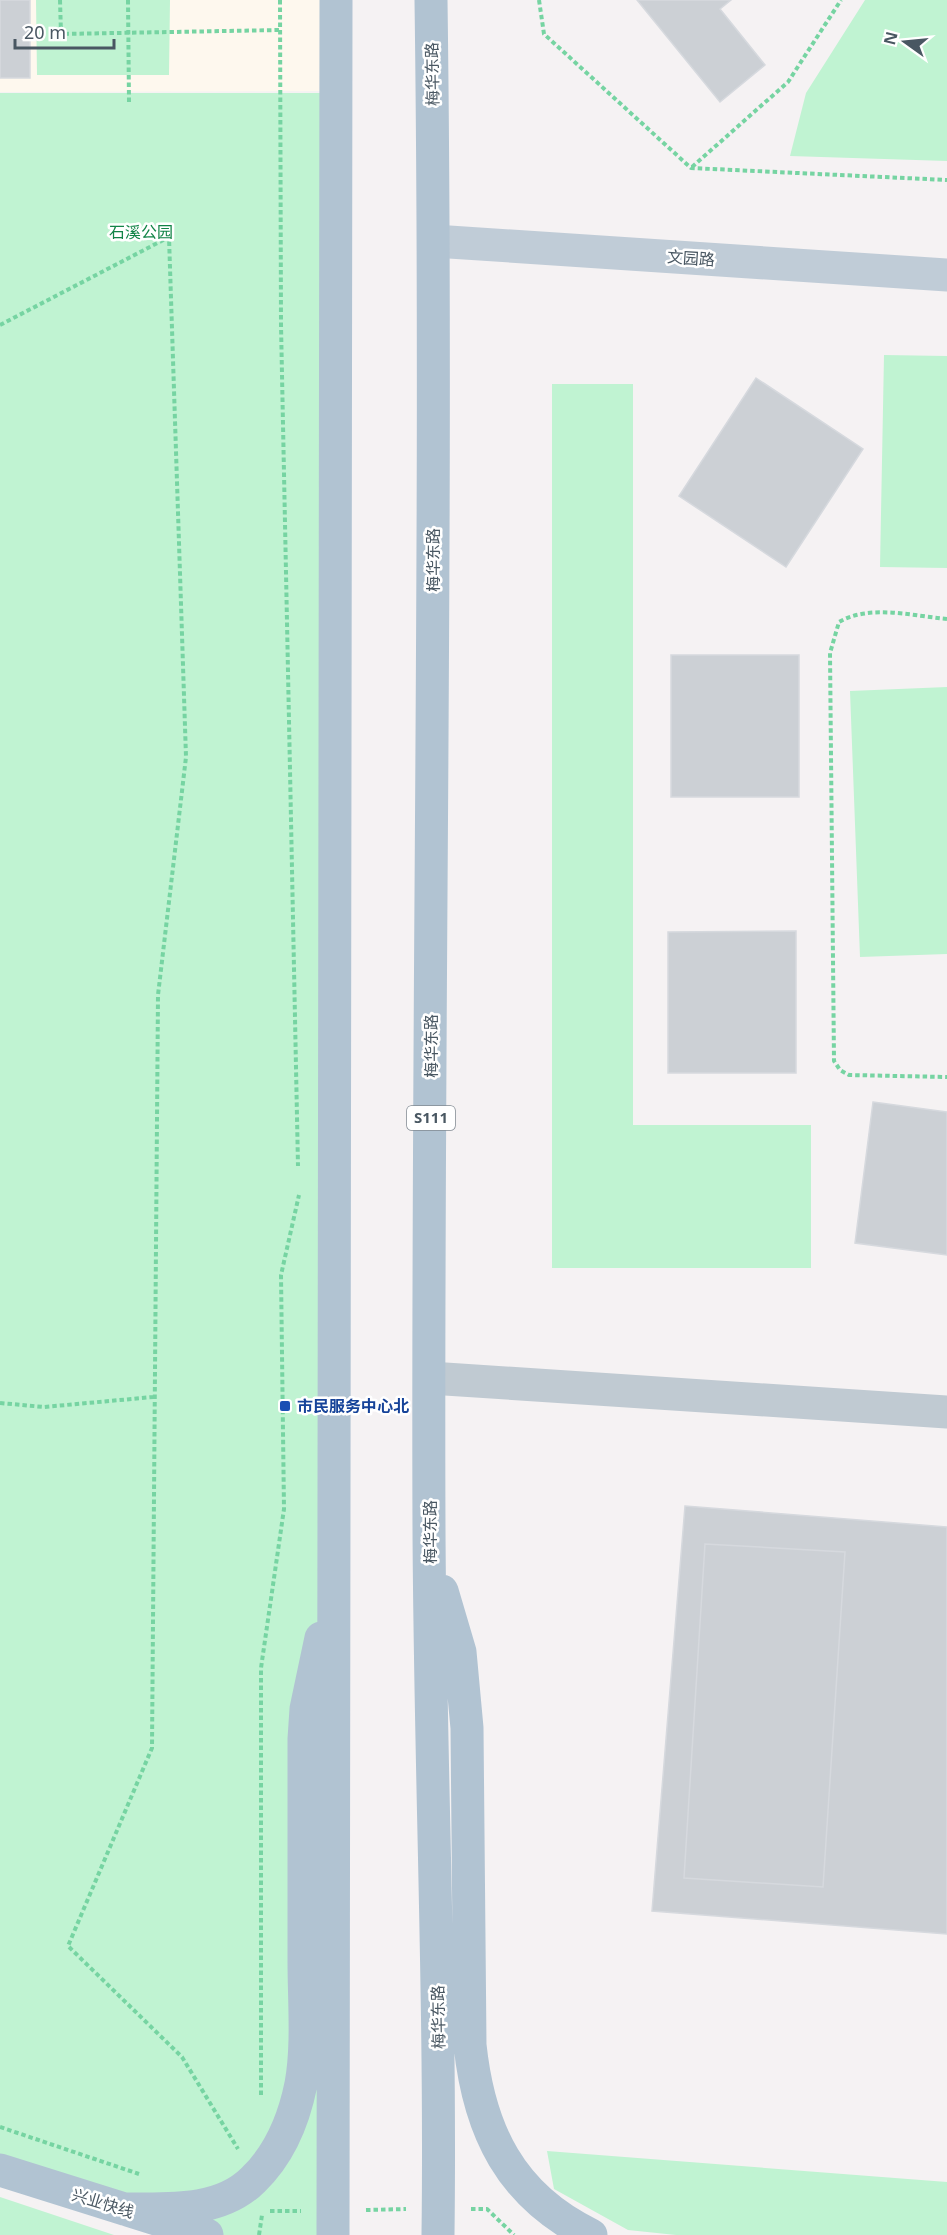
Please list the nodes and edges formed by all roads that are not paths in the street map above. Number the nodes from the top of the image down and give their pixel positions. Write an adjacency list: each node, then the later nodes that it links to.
1 (336, 0): 8 (main road)
2 (431, 0): 3 (main road, 梅华东路 / S111)
3 (434, 241): 4 (street, 文园路); 5 (main road, 梅华东路 / S111)
4 (947, 275)
5 (430, 1378): 6 (street); 7 (main road, 梅华东路 / S111)
6 (947, 1412)
7 (429, 1529): 11 (main road, 梅华东路 / S111); 14 (main road)
8 (334, 1559): 10 (main road); 12 (main road)
9 (0, 2170): 10 (main road, 兴业快线)
10 (124, 2209): 13 (main road, 兴业快线)
11 (439, 2222)
12 (333, 2223)
13 (207, 2235)
14 (591, 2235)

